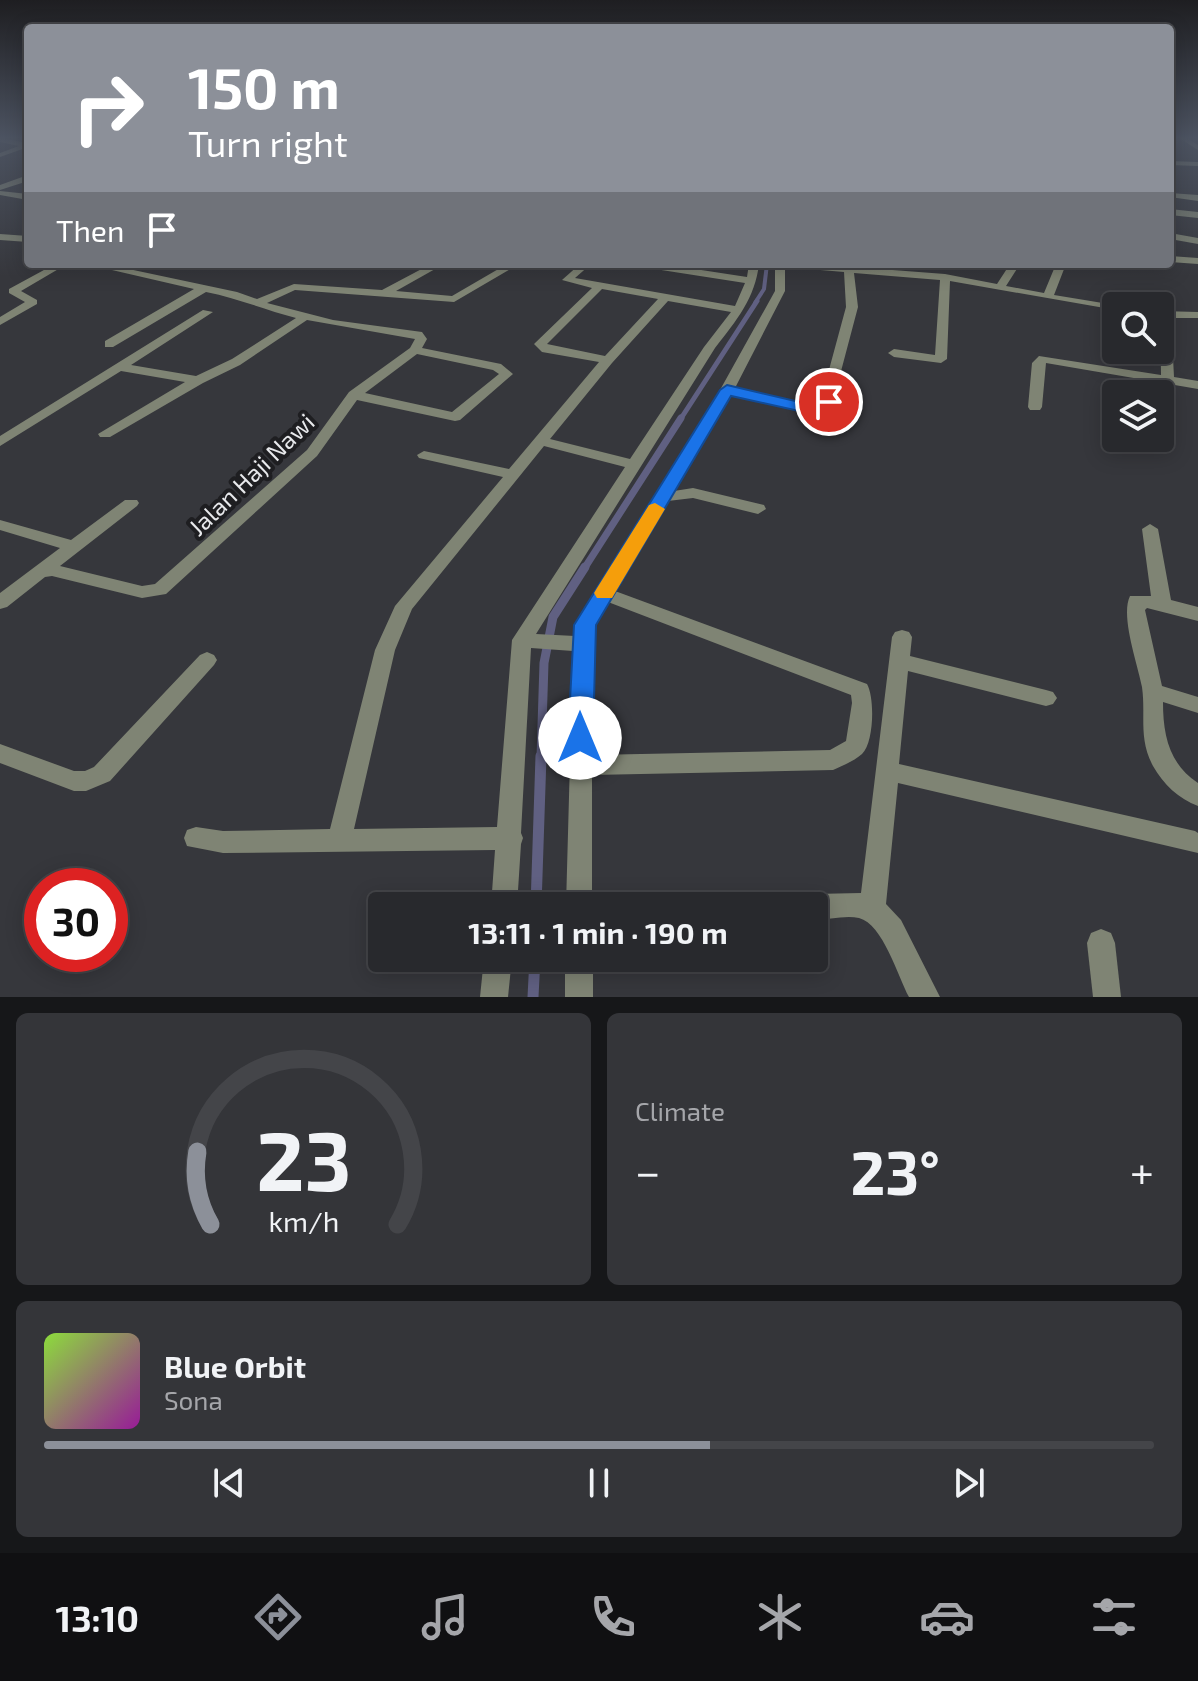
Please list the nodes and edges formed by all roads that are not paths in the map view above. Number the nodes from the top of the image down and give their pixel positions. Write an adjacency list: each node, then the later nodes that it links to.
1 (0, 191): 3 (street)
2 (1174, 195): 4 (street)
3 (24, 196)
4 (1198, 198)
5 (1174, 212): 6 (street)
6 (1198, 215)
7 (0, 237): 9 (street)
8 (1174, 237): 10 (street)
9 (24, 239)
10 (1198, 241)
11 (1174, 259): 12 (street)
12 (1198, 261)
13 (55, 268): 33 (street)
14 (112, 268): 26 (street)
15 (142, 268): 26 (street)
16 (432, 268): 35 (street)
17 (507, 268): 35 (street)
18 (581, 268): 30 (street)
19 (664, 268): 28 (street)
20 (754, 268): 28 (street)
21 (781, 268): 34 (street)
22 (848, 268): 57 (street)
23 (866, 268): 27 (street)
24 (1012, 268): 31 (street)
25 (1058, 268): 37 (street)
26 (133, 272): 29 (street)
27 (945, 277): 31 (street); 50 (street)
28 (755, 285): 34 (street); 42 (street)
29 (204, 288): 38 (street); 48 (street)
30 (598, 288): 36 (street); 51 (street)
31 (999, 288): 37 (street)
32 (0, 290): 33 (street)
33 (13, 291): 39 (street)
34 (778, 291): 57 (street)
35 (385, 293): 38 (street)
36 (666, 297): 42 (street); 51 (street)
37 (1048, 297): 40 (street)
38 (257, 303): 46 (street)
39 (29, 305): 41 (street); 47 (street)
40 (1102, 305)
41 (49, 309)
42 (738, 310): 64 (street)
43 (207, 312): 52 (street)
44 (1174, 315): 45 (street)
45 (1198, 315)
46 (306, 316): 49 (street); 53 (street)
47 (0, 322)
48 (109, 344)
49 (415, 350): 58 (street, Jalan Haji Nawi); 58 (street)
50 (894, 353)
51 (608, 360): 61 (street)
52 (119, 367): 53 (street); 62 (street)
53 (198, 380): 60 (street)
54 (1162, 380): 59 (street)
55 (1174, 382): 56 (street)
56 (1198, 385)
57 (727, 390): 66 (street)
58 (354, 395): 72 (street, Jalan Haji Nawi)
59 (1035, 407)
60 (105, 434)
61 (540, 441): 64 (street); 65 (street)
62 (0, 442)
63 (424, 455): 65 (street)
64 (634, 465): 78 (street)
65 (512, 474): 91 (street)
66 (662, 497): 68 (street); 73 (street)
67 (131, 503): 71 (street)
68 (758, 509)
69 (0, 525): 71 (street)
70 (1150, 529): 75 (street)
71 (71, 546): 72 (street)
72 (40, 572): 74 (street)
73 (604, 594): 79 (street); 86 (street)
74 (0, 602)
75 (1162, 604): 76 (street); 82 (street)
76 (1198, 614)
77 (902, 637): 81 (street)
78 (527, 641): 79 (street); 90 (street)
79 (576, 643): 86 (street)
80 (207, 660): 85 (street)
81 (900, 661): 83 (street); 87 (street)
82 (1153, 691): 84 (street); 88 (street)
83 (1046, 698)
84 (1198, 705)
85 (0, 753)
86 (580, 765): 94 (street)
87 (889, 771): 92 (street); 96 (street)
88 (1198, 796)
89 (196, 838): 91 (street)
90 (511, 838): 91 (street); 93 (street)
91 (339, 842)
92 (1195, 843)
93 (505, 892)
94 (579, 892)
95 (828, 906): 96 (street)
96 (872, 909): 102 (street)
97 (1101, 943): 103 (street)
98 (497, 972): 100 (street)
99 (579, 972): 101 (street)
100 (494, 997)
101 (579, 997)
102 (926, 997)
103 (1107, 997)

